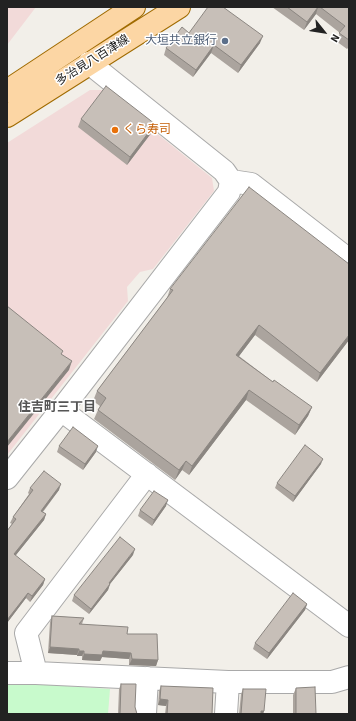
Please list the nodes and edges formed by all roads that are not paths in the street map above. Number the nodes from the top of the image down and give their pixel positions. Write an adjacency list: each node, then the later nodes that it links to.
1 (134, 7): 4 (main road, 多治見八百津線)
2 (179, 7): 3 (main road, 多治見八百津線)
3 (89, 63): 5 (main road, 多治見八百津線); 6 (street)
4 (7, 91)
5 (7, 116)
6 (231, 181): 7 (street); 8 (street)
7 (349, 260)
8 (61, 410): 9 (street); 10 (street)
9 (147, 474): 11 (street); 13 (street)
10 (7, 478)
11 (349, 626)
12 (7, 673): 13 (street)
13 (36, 673): 15 (street)
14 (349, 677): 16 (street)
15 (147, 678): 16 (street); 17 (street)
16 (228, 682): 18 (street)
17 (145, 714)
18 (226, 714)

